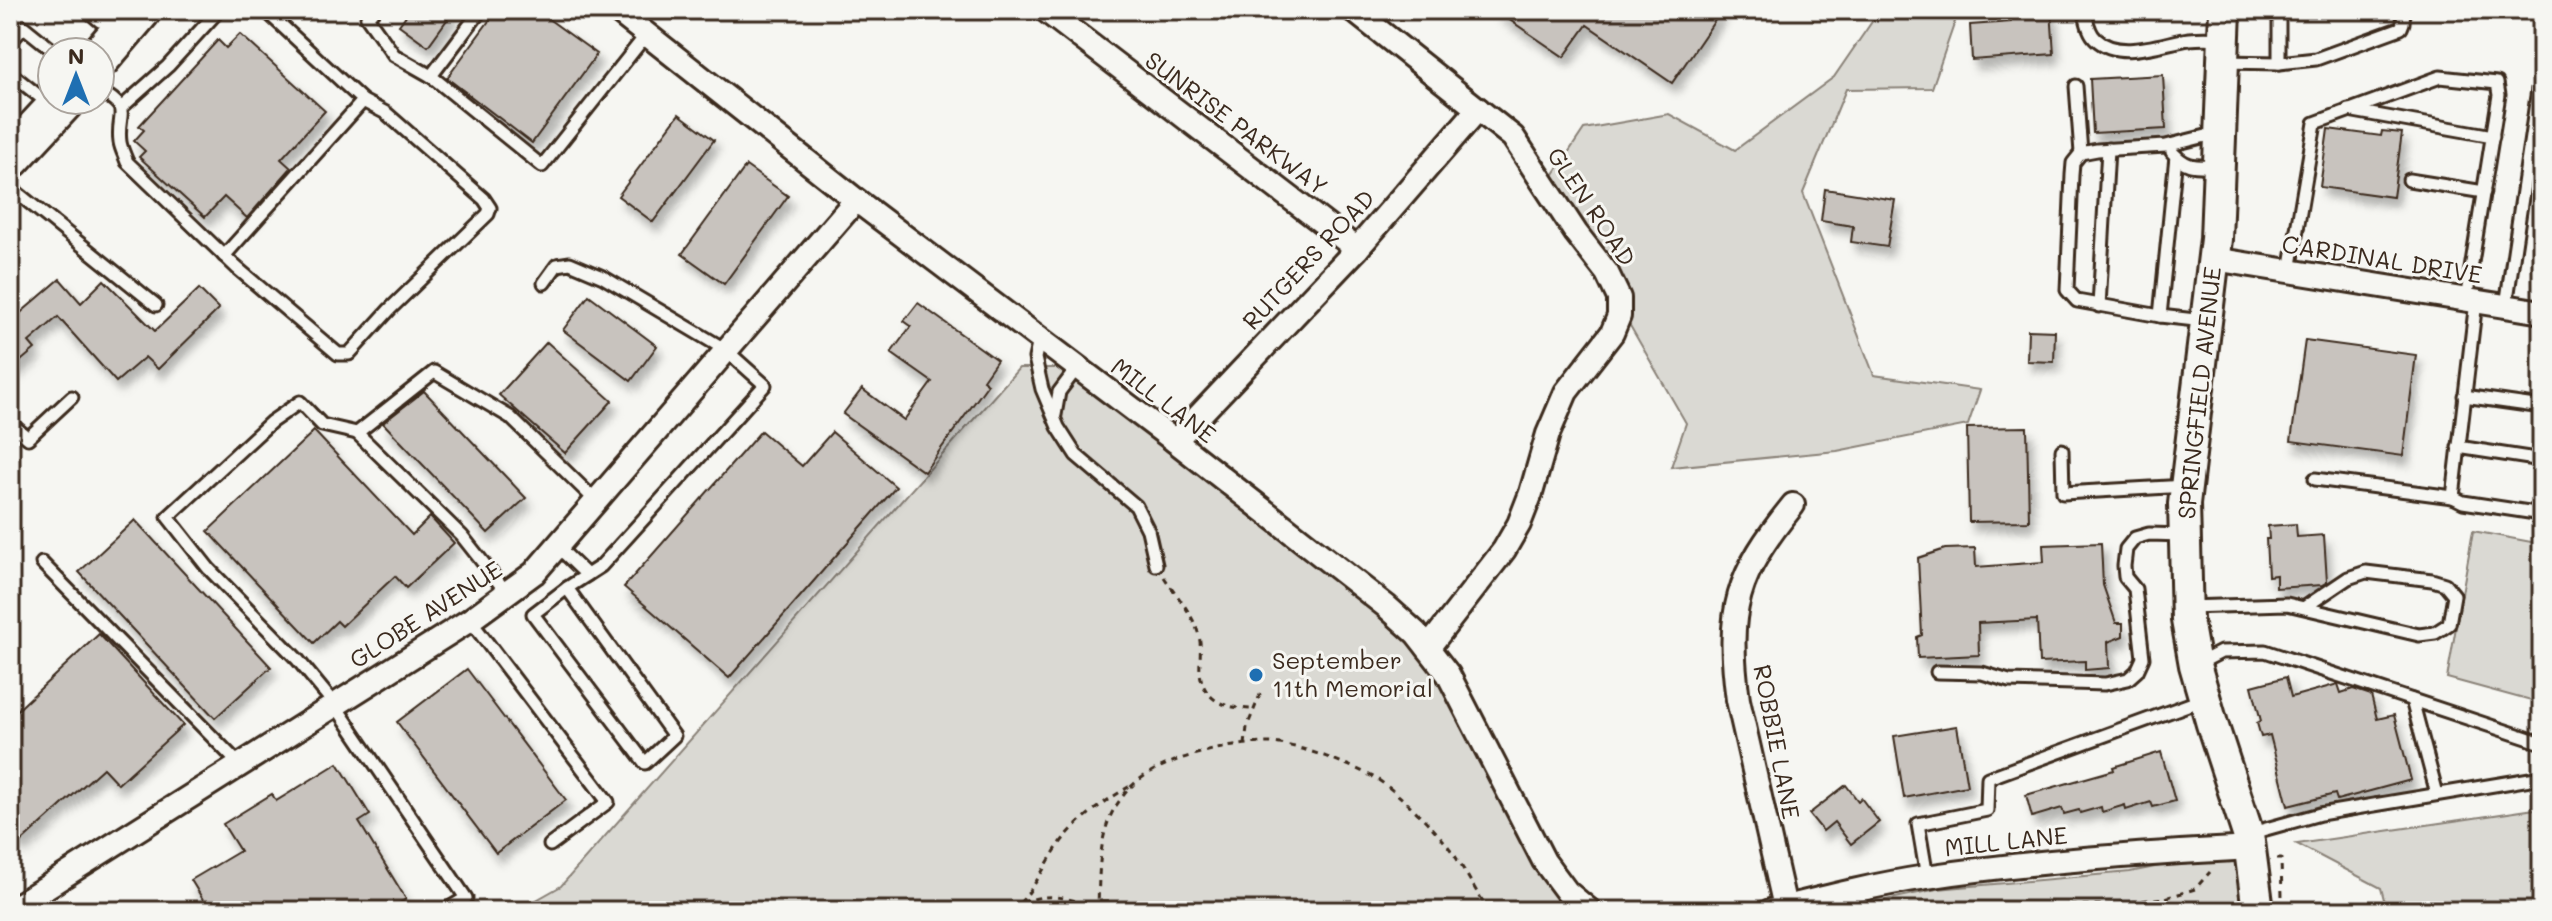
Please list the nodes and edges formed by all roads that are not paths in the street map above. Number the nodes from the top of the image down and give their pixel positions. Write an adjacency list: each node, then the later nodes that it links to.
1 (140, 10): 12 (highway)
2 (219, 10): 24 (lane)
3 (265, 10): 23 (lane)
4 (374, 10): 19 (lane)
5 (481, 10): 19 (lane)
6 (616, 10): 13 (street, MILL LANE)
7 (1045, 10): 40 (street, SUNRISE PARKWAY)
8 (1353, 10): 25 (street, GLEN ROAD)
9 (2084, 10): 15 (lane)
10 (2279, 10): 18 (lane)
11 (2404, 10): 18 (lane)
12 (99, 24)
13 (646, 35): 19 (lane); 39 (street, MILL LANE)
14 (36, 37): 16 (lane)
15 (2224, 37): 18 (lane); 28 (main road, SPRINGFIELD AVENUE)
16 (10, 42)
17 (2542, 62): 48 (lane)
18 (2279, 63)
19 (431, 76)
20 (31, 85): 27 (highway); 34 (highway)
21 (2076, 86): 32 (lane)
22 (116, 100): 24 (lane)
23 (363, 101): 41 (lane); 41 (lane)
24 (121, 108): 41 (lane)
25 (1478, 109): 40 (street, RUTGERS ROAD); 81 (street, GLEN ROAD)
26 (2347, 110): 29 (lane); 29 (lane); 43 (lane)
27 (10, 128)
28 (2219, 133): 30 (lane); 35 (main road, SPRINGFIELD AVENUE)
29 (2493, 136): 38 (lane)
30 (2166, 146): 31 (lane); 33 (lane)
31 (2108, 149): 32 (lane); 47 (lane)
32 (2081, 153): 47 (lane)
33 (2176, 156): 35 (lane); 50 (lane)
34 (10, 158)
35 (2218, 166): 42 (main road, SPRINGFIELD AVENUE)
36 (2409, 180): 38 (lane)
37 (10, 187): 46 (lane)
38 (2484, 192): 45 (lane)
39 (856, 200): 52 (street, MILL LANE); 53 (street, GLOBE AVENUE)
40 (1357, 249): 61 (street, RUTGERS ROAD)
41 (224, 256)
42 (2214, 259): 43 (street, CARDINAL DRIVE); 51 (main road, SPRINGFIELD AVENUE)
43 (2290, 271): 45 (street, CARDINAL DRIVE)
44 (544, 283): 53 (lane)
45 (2471, 300): 48 (street, CARDINAL DRIVE); 55 (lane)
46 (156, 305)
47 (2099, 306): 50 (lane)
48 (2506, 306): 49 (street, CARDINAL DRIVE)
49 (2542, 312)
50 (2160, 316): 51 (lane)
51 (2205, 321): 66 (main road, SPRINGFIELD AVENUE)
52 (1039, 340): 54 (street, MILL LANE); 58 (lane)
53 (726, 350): 68 (street, GLOBE AVENUE); 75 (lane)
54 (1077, 368): 58 (lane); 61 (street, MILL LANE)
55 (2464, 396): 57 (lane); 62 (lane)
56 (72, 397): 59 (lane)
57 (2542, 407)
58 (1055, 416): 74 (lane)
59 (10, 423)
60 (357, 433): 68 (lane); 77 (lane); 86 (lane)
61 (1175, 441): 81 (street, MILL LANE)
62 (2458, 447): 64 (lane); 67 (lane)
63 (2062, 450): 66 (lane)
64 (2542, 460)
65 (2315, 479): 67 (lane)
66 (2187, 486): 71 (main road, SPRINGFIELD AVENUE)
67 (2453, 497): 70 (lane)
68 (596, 501): 72 (street, GLOBE AVENUE)
69 (1793, 505): 95 (street, ROBBIE LANE)
70 (2542, 514)
71 (2185, 535): 78 (main road, SPRINGFIELD AVENUE); 83 (lane)
72 (557, 546): 75 (lane); 77 (street, GLOBE AVENUE)
73 (42, 563): 88 (lane)
74 (1156, 565)
75 (587, 575): 76 (lane)
76 (567, 588): 76 (lane)
77 (507, 593): 80 (street, GLOBE AVENUE)
78 (2186, 607): 79 (lane); 82 (main road, SPRINGFIELD AVENUE)
79 (2305, 607): 79 (lane)
80 (470, 620): 86 (street, GLOBE AVENUE); 92 (lane)
81 (1428, 648): 98 (street, MILL LANE)
82 (2195, 665): 84 (main road, SPRINGFIELD AVENUE); 85 (lane)
83 (1937, 672)
84 (2205, 699): 91 (main road, SPRINGFIELD AVENUE); 93 (lane)
85 (2412, 700): 87 (lane); 90 (lane)
86 (335, 705): 88 (street, GLOBE AVENUE); 97 (lane)
87 (2542, 743)
88 (240, 765): 96 (street, GLOBE AVENUE)
89 (2542, 777): 90 (lane)
90 (2437, 794): 91 (lane)
91 (2249, 841): 93 (street, MILL LANE); 94 (main road, SPRINGFIELD AVENUE)
92 (550, 845)
93 (1927, 877): 95 (street, MILL LANE)
94 (2270, 904)
95 (1778, 909)
96 (10, 910)
97 (444, 911)
98 (1590, 911)

